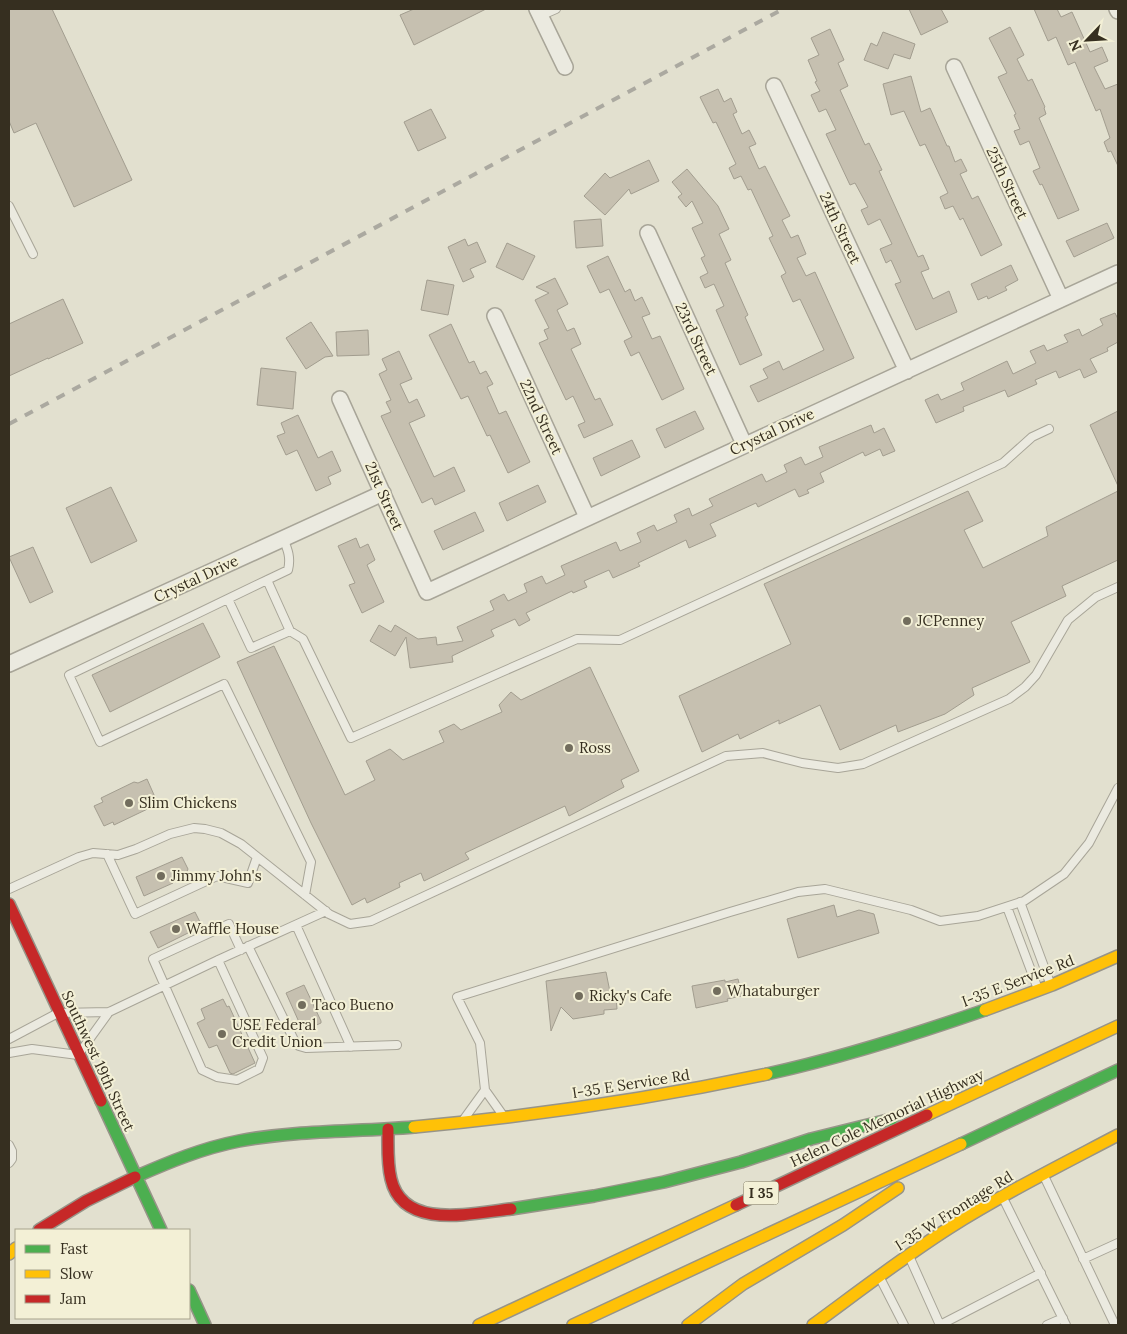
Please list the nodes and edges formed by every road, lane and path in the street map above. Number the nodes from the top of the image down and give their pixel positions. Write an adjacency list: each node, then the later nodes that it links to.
1 (556, 9): 2 (lane)
2 (539, 12): 3 (street)
3 (565, 67)
4 (954, 67): 10 (street, 25th Street)
5 (774, 86): 12 (street, 24th Street)
6 (9, 206): 8 (lane)
7 (648, 233): 15 (street, 23rd Street)
8 (33, 254)
9 (1118, 273): 10 (street, Crystal Drive)
10 (1061, 299): 12 (street, Crystal Drive)
11 (495, 316): 17 (street, 22nd Street)
12 (907, 370): 15 (street, Crystal Drive)
13 (340, 399): 16 (street, 21st Street)
14 (1049, 429): 23 (lane)
15 (744, 444): 17 (street, Crystal Drive)
16 (383, 493): 18 (street, Crystal Drive); 21 (street, 21st Street)
17 (587, 517): 21 (street, Crystal Drive)
18 (283, 538): 19 (lane); 24 (street, Crystal Drive)
19 (268, 580): 22 (lane); 23 (lane)
20 (1118, 587): 33 (lane)
21 (427, 592)
22 (228, 599): 23 (lane); 29 (lane)
23 (290, 631)
24 (9, 664)
25 (1118, 788): 30 (lane)
26 (107, 854): 27 (lane); 27 (lane); 28 (lane)
27 (257, 857): 29 (lane)
28 (9, 889)
29 (305, 895): 33 (lane)
30 (1020, 902): 32 (lane); 38 (lane)
31 (9, 904): 42 (main road, Southwest 19th Street)
32 (1006, 906): 40 (lane); 50 (lane)
33 (326, 911): 34 (lane)
34 (296, 925): 35 (lane); 46 (lane)
35 (245, 948): 37 (lane); 39 (lane); 46 (lane)
36 (1118, 956): 38 (main road, I-35 E Service Rd)
37 (218, 960): 39 (lane); 39 (lane)
38 (1050, 985): 40 (main road, I-35 E Service Rd)
39 (165, 986): 41 (lane)
40 (1038, 990): 52 (main road, I-35 E Service Rd)
41 (109, 1012): 42 (lane); 48 (lane)
42 (58, 1013): 44 (lane); 48 (main road, Southwest 19th Street)
43 (1118, 1026): 51 (main road, Helen Cole Memorial Highway / I 35)
44 (9, 1039)
45 (397, 1045): 46 (lane)
46 (351, 1047)
47 (9, 1053): 48 (lane)
48 (78, 1055): 60 (main road, Southwest 19th Street)
49 (1118, 1070): 56 (main road, I 35)
50 (485, 1090): 52 (lane); 53 (lane)
51 (954, 1103): 54 (main road); 72 (main road, Helen Cole Memorial Highway / I 35)
52 (504, 1117): 53 (main road, I-35 E Service Rd)
53 (462, 1122): 54 (main road, I-35 E Service Rd)
54 (388, 1129): 60 (main road, I-35 E Service Rd)
55 (1118, 1135): 59 (main road, I-35 W Frontage Rd)
56 (971, 1139): 73 (main road, I 35); 74 (main road)
57 (9, 1145): 58 (lane)
58 (9, 1163)
59 (1043, 1174): 61 (main road, I-35 W Frontage Rd); 66 (lane)
60 (135, 1177): 62 (main road, I-35 E Service Rd); 63 (main road, Southwest 19th Street)
61 (1002, 1196): 65 (main road, I-35 W Frontage Rd); 67 (lane)
62 (41, 1229)
63 (160, 1229)
64 (1118, 1243): 66 (lane)
65 (909, 1256): 68 (main road, I-35 W Frontage Rd); 77 (lane)
66 (1083, 1259): 79 (lane)
67 (1041, 1273): 70 (lane); 77 (lane)
68 (879, 1276): 75 (main road, I-35 W Frontage Rd); 76 (lane)
69 (190, 1292): 71 (main road)
70 (1065, 1322): 78 (lane)
71 (205, 1325)
72 (479, 1325)
73 (574, 1325)
74 (688, 1325)
75 (813, 1325)
76 (904, 1325)
77 (940, 1325)
78 (1047, 1325)
79 (1115, 1325)

